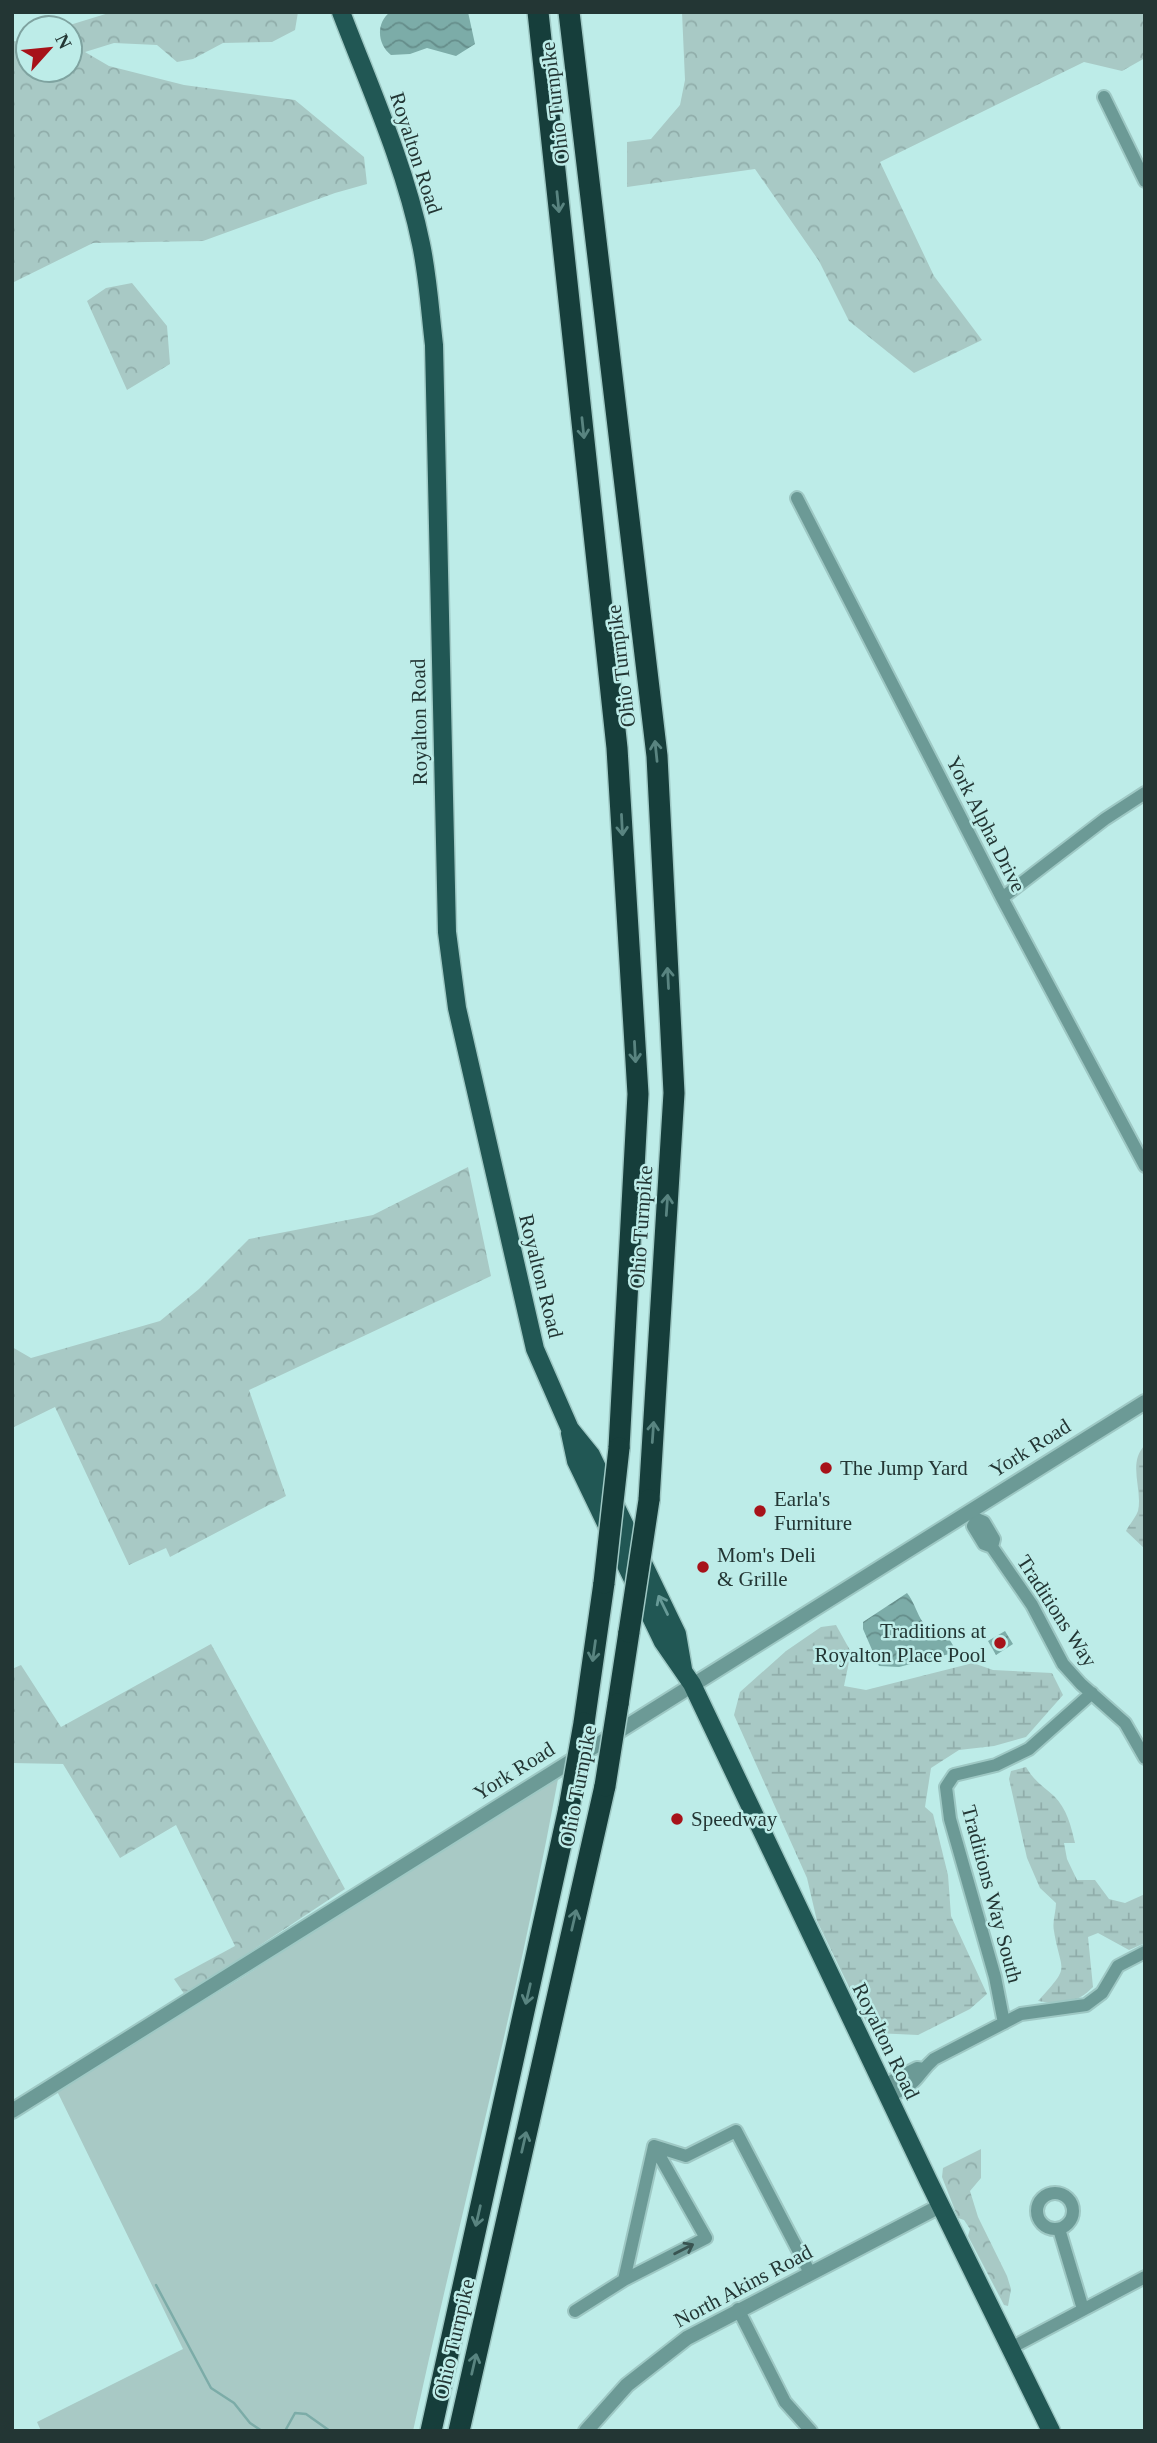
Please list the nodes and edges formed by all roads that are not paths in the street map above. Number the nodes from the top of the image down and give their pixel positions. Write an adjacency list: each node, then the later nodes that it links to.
1 (341, 12): 12 (main road, Royalton Road)
2 (538, 12): 29 (highway, Ohio Turnpike, one-way to 29, bridge)
3 (569, 12): 30 (highway, Ohio Turnpike, one-way to 3, bridge)
4 (1104, 97): 5 (street)
5 (1145, 181)
6 (797, 498): 8 (street, York Alpha Drive)
7 (1145, 793): 8 (street)
8 (1002, 898): 9 (street, York Alpha Drive)
9 (1145, 1166)
10 (1145, 1402): 11 (street, York Road)
11 (974, 1515): 12 (street, York Road); 13 (street, Traditions Way)
12 (688, 1677): 17 (main road, Royalton Road); 18 (street, York Road)
13 (1092, 1693): 14 (street, Traditions Way); 16 (street, Traditions Way South)
14 (1145, 1758)
15 (1145, 1952): 16 (street)
16 (1004, 2023): 17 (street)
17 (888, 2090): 20 (main road, Royalton Road)
18 (12, 2110)
19 (654, 2146): 22 (street); 24 (street); 24 (street, one-way to 19)
20 (940, 2206): 22 (street, North Akins Road); 28 (main road, Royalton Road)
21 (1059, 2229): 26 (street)
22 (810, 2273): 25 (street, North Akins Road)
23 (1145, 2277): 26 (street)
24 (624, 2280): 27 (street)
25 (738, 2309): 31 (street, North Akins Road); 32 (street)
26 (1083, 2309): 28 (street)
27 (575, 2311)
28 (1009, 2349): 33 (main road, Royalton Road)
29 (430, 2431)
30 (459, 2431)
31 (586, 2431)
32 (811, 2431)
33 (1051, 2431)

